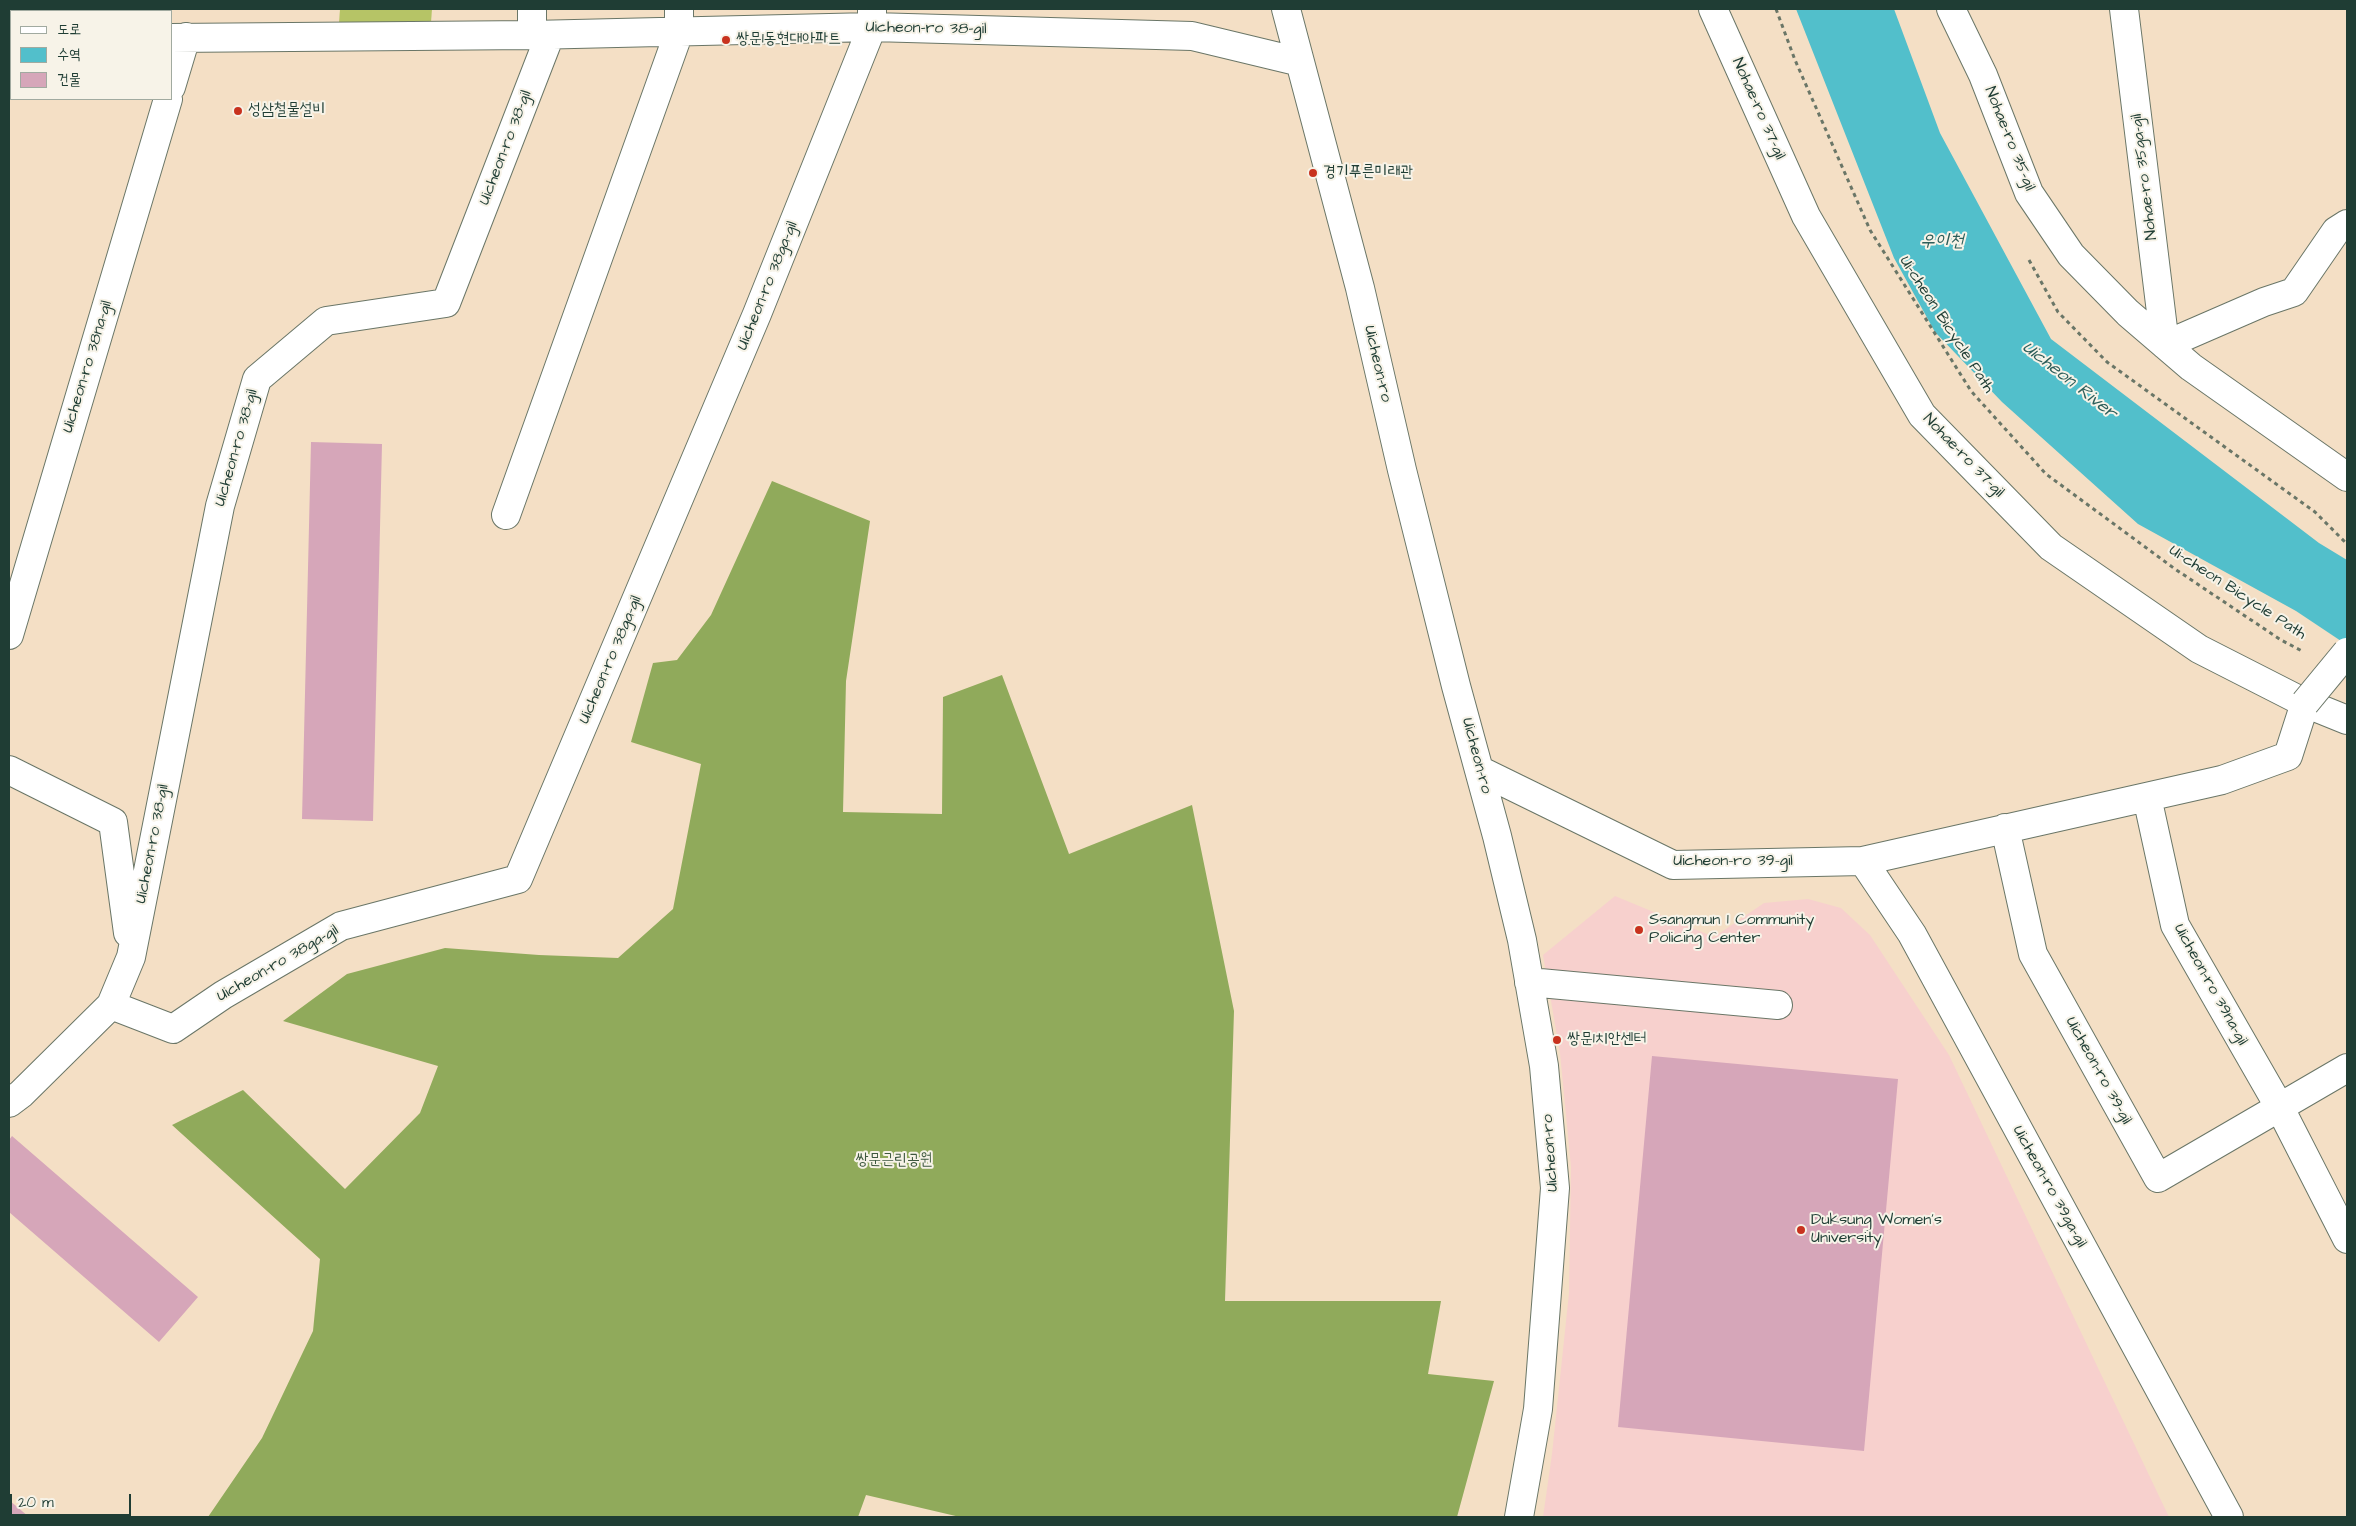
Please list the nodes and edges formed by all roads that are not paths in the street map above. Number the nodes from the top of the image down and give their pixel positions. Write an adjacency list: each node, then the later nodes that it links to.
1 (532, 9): 8 (street)
2 (1286, 9): 10 (street, Uicheon-ro)
3 (1713, 9): 19 (street, Nohae-ro 37-gil)
4 (1951, 9): 14 (street, Nohae-ro 35-gil)
5 (2124, 9): 14 (street, Nohae-ro 35ga-gil)
6 (872, 18): 7 (street, Uicheon-ro 38-gil); 10 (street, Uicheon-ro 38-gil); 28 (street, Uicheon-ro 38ga-gil)
7 (679, 20): 8 (street, Uicheon-ro 38-gil); 16 (street)
8 (541, 35): 9 (street, Uicheon-ro 38-gil); 26 (street, Uicheon-ro 38-gil)
9 (179, 38): 11 (street)
10 (1300, 62): 22 (street, Uicheon-ro)
11 (172, 82)
12 (168, 100): 17 (street, Uicheon-ro 38na-gil)
13 (2347, 224): 14 (street)
14 (2165, 345): 15 (street, Nohae-ro 35-gil)
15 (2347, 477)
16 (506, 515)
17 (9, 635)
18 (2347, 652): 19 (street, bridge)
19 (2305, 703): 20 (street); 23 (street, Uicheon-ro 39-gil)
20 (2347, 720)
21 (9, 770): 26 (street)
22 (1479, 770): 25 (street, Uicheon-ro 39-gil); 27 (street, Uicheon-ro)
23 (2146, 797): 24 (street, Uicheon-ro 39-gil); 32 (street, Uicheon-ro 39na-gil)
24 (2005, 828): 25 (street, Uicheon-ro 39-gil); 32 (street, Uicheon-ro 39-gil)
25 (1863, 860): 35 (street, Uicheon-ro 39ga-gil)
26 (131, 957): 28 (street, Uicheon-ro 38-gil)
27 (1529, 982): 29 (street); 34 (street, Uicheon-ro)
28 (111, 1005): 31 (street)
29 (1778, 1005)
30 (2347, 1068): 32 (street)
31 (15, 1099)
32 (2280, 1108): 33 (street, Uicheon-ro 39na-gil)
33 (2347, 1239)
34 (1519, 1517)
35 (2229, 1517)

